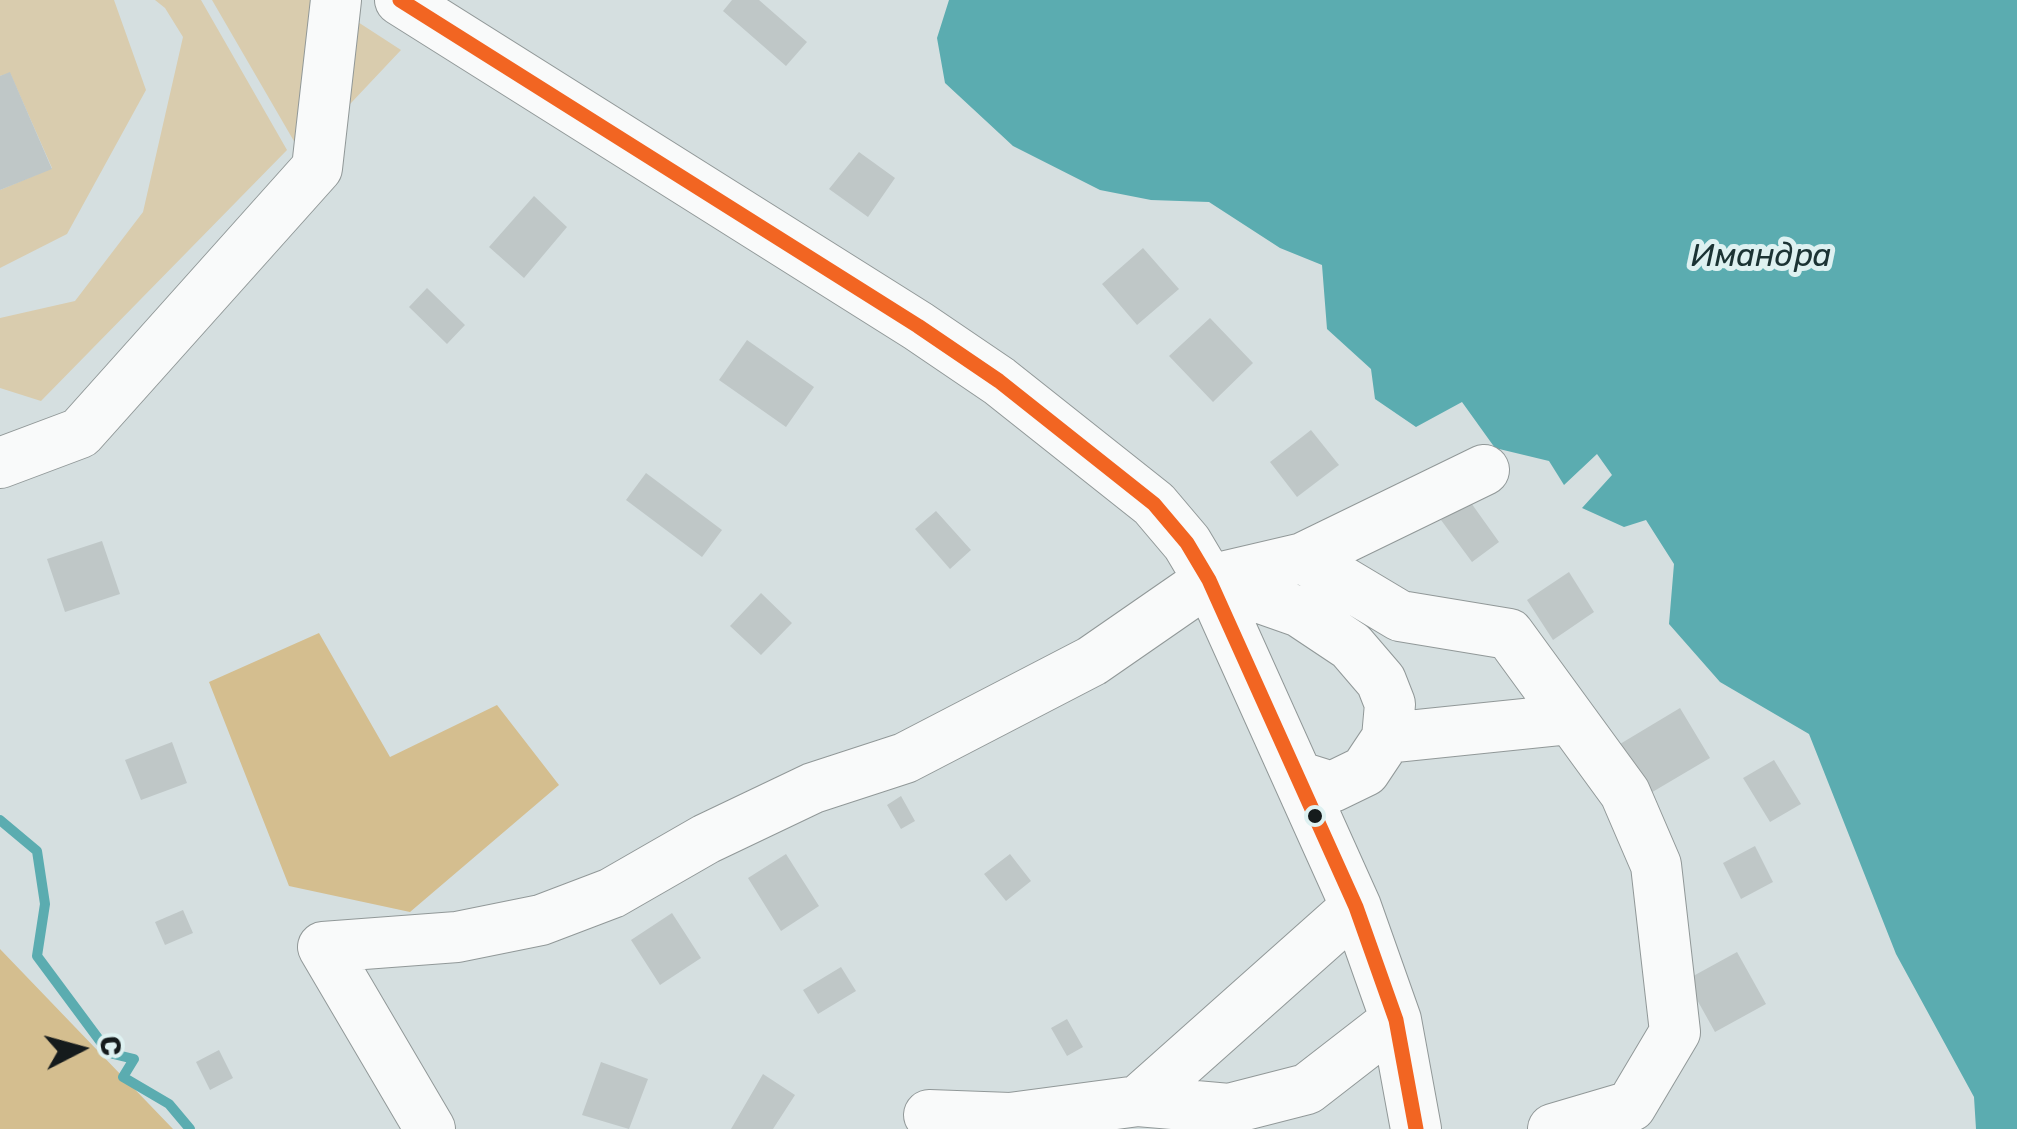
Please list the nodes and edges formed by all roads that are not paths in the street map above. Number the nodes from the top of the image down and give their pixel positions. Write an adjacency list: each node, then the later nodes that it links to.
1 (336, 0): 3 (street)
2 (400, 0): 6 (street)
3 (0, 463)
4 (1484, 470): 5 (street)
5 (1304, 558): 6 (street); 7 (street)
6 (1209, 580): 8 (street); 9 (street); 14 (street)
7 (1571, 719): 8 (street); 16 (street)
8 (1387, 738): 9 (street)
9 (1297, 776): 10 (street)
10 (1356, 907): 11 (street); 12 (street)
11 (1396, 1020): 12 (street); 15 (street)
12 (1138, 1101): 13 (street)
13 (929, 1114)
14 (430, 1129)
15 (1416, 1129)
16 (1554, 1129)

